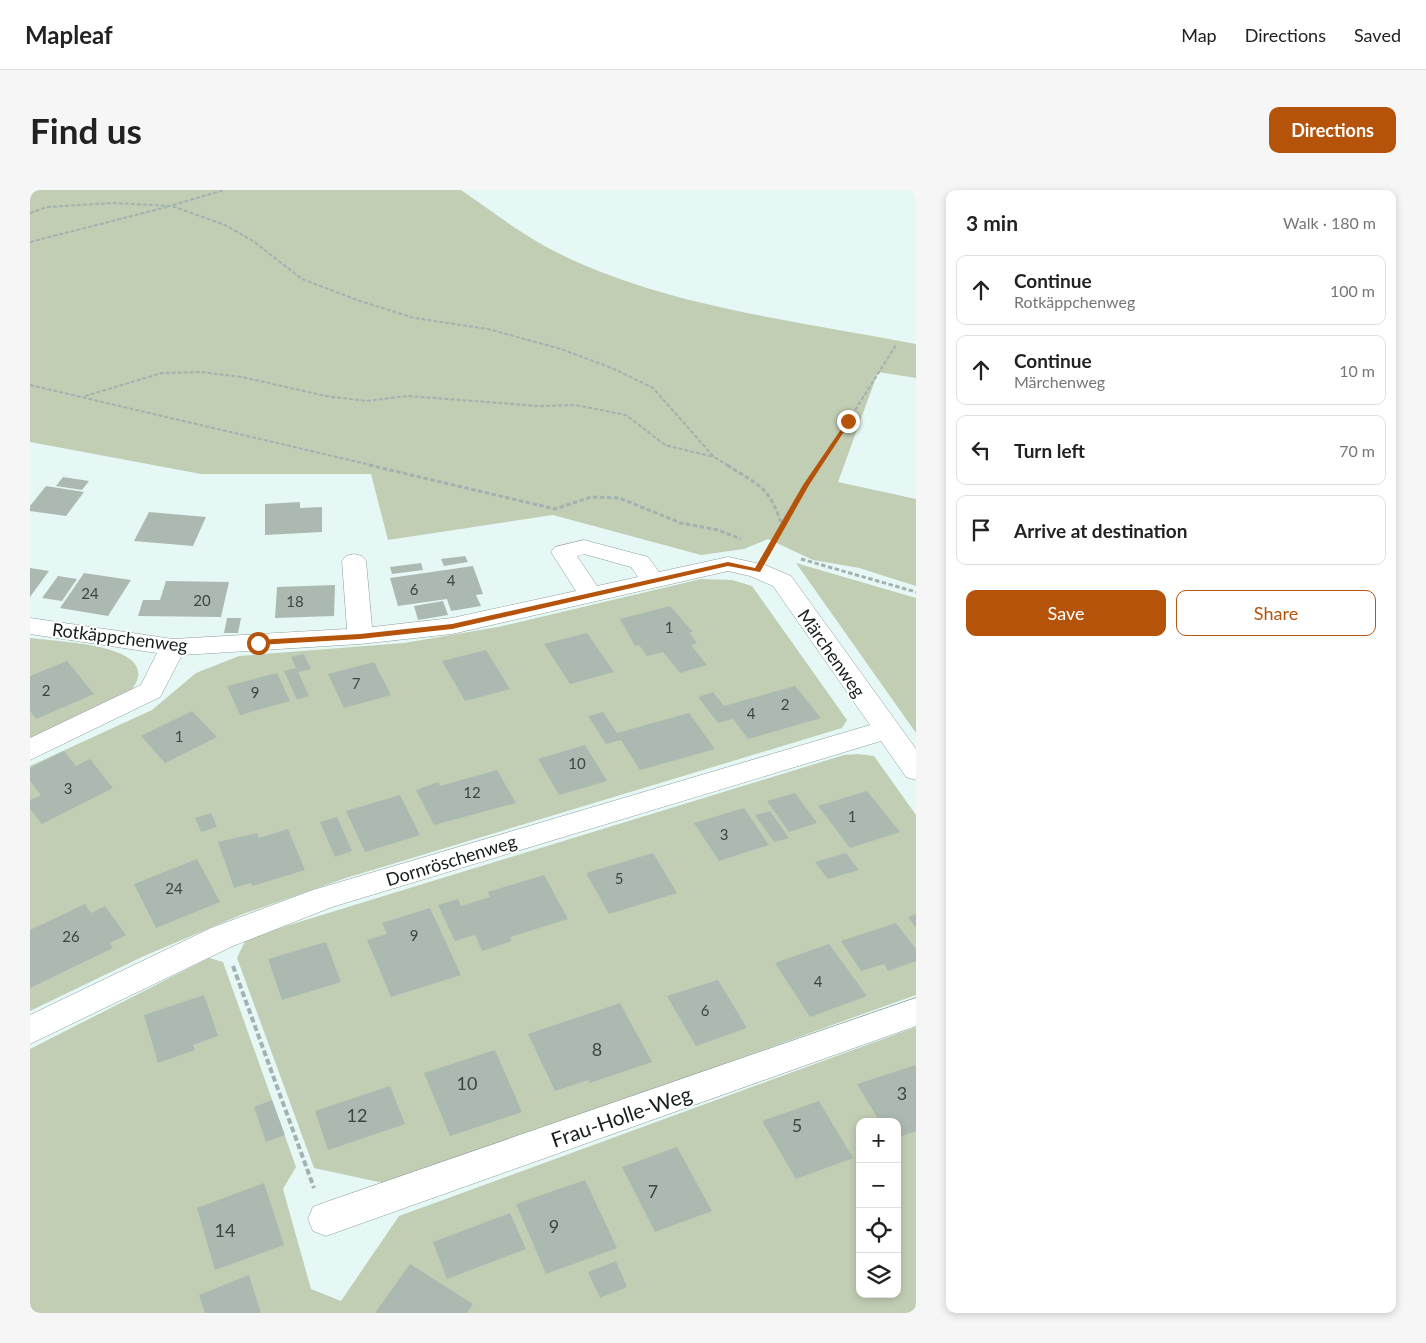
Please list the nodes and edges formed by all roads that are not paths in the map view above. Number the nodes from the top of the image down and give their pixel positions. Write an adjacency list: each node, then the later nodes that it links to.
1 (354, 561): 6 (street)
2 (728, 564): 3 (street, Rotkäppchenweg); 8 (street, Märchenweg)
3 (652, 580): 4 (street, Rotkäppchenweg); 4 (street)
4 (590, 594): 6 (street, Rotkäppchenweg)
5 (30, 626): 7 (street, Rotkäppchenweg)
6 (360, 636): 7 (street, Rotkäppchenweg)
7 (173, 647): 9 (street)
8 (887, 730): 10 (street, Märchenweg); 12 (street, Dornröschenweg)
9 (30, 750)
10 (916, 770)
11 (916, 1012): 13 (street, Frau-Holle-Weg)
12 (30, 1030)
13 (326, 1220)

